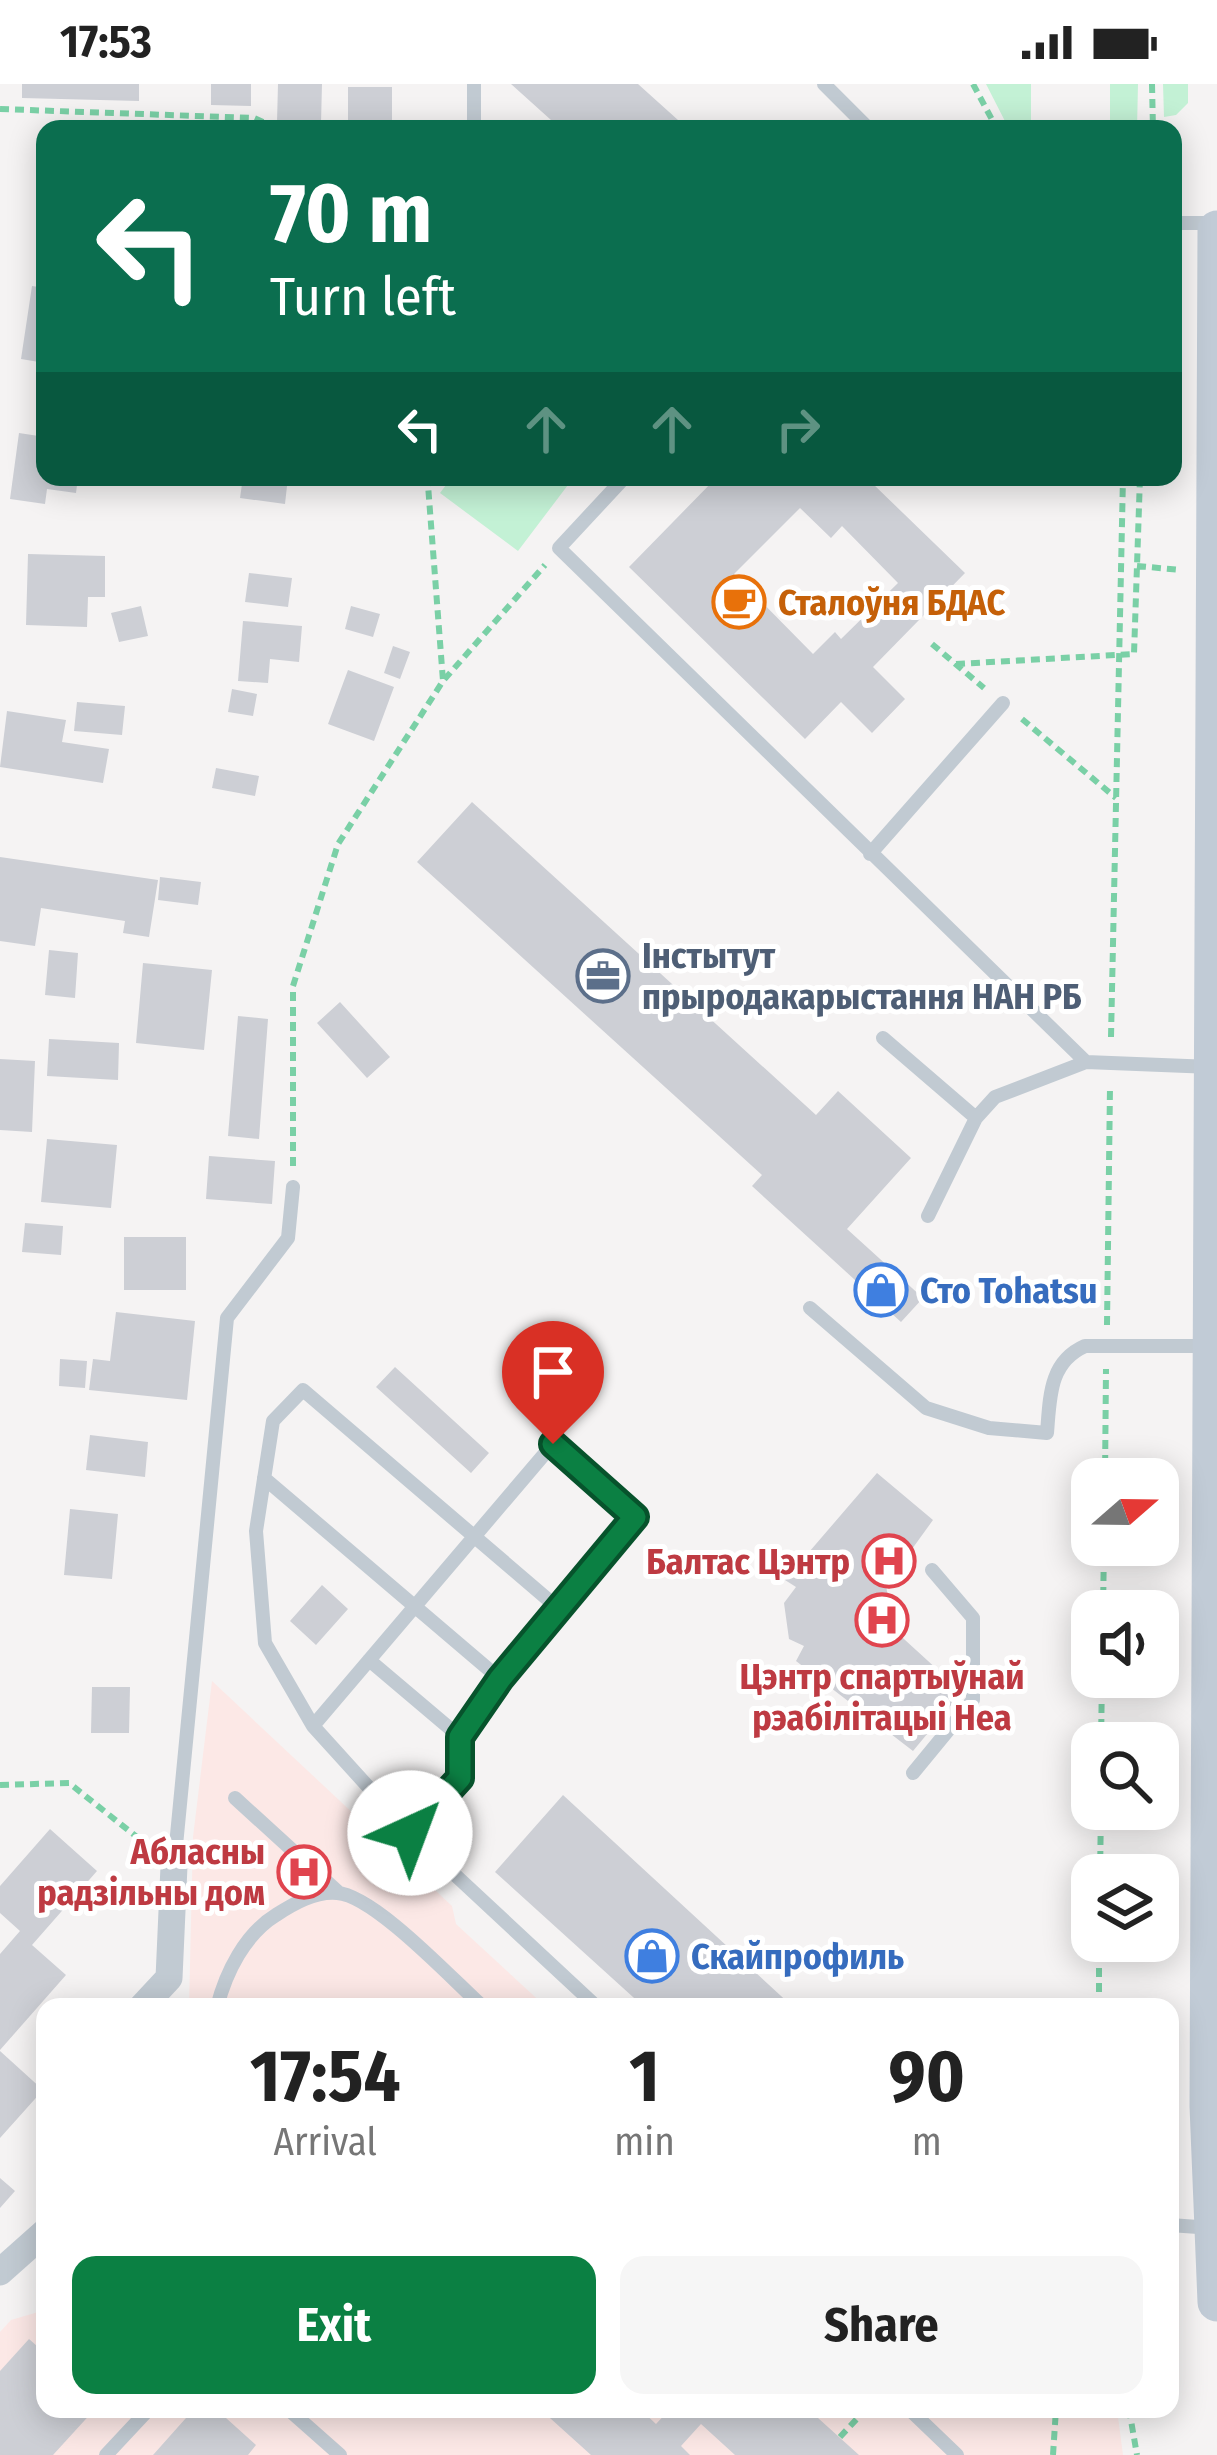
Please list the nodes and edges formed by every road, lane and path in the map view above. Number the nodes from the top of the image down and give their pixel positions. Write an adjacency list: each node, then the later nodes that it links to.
1 (474, 84): 7 (lane)
2 (824, 84): 8 (lane)
3 (974, 84): 9 (path)
4 (1152, 84): 10 (path)
5 (0, 109): 6 (path)
6 (259, 120)
7 (474, 120)
8 (860, 120)
9 (993, 120)
10 (1153, 120)
11 (1182, 224): 12 (lane)
12 (1217, 226): 26 (main road)
13 (428, 486): 20 (path)
14 (618, 486): 22 (lane)
15 (1123, 486): 18 (path)
16 (1140, 486): 18 (path)
17 (538, 574): 20 (path)
18 (1119, 654): 19 (path); 25 (path)
19 (956, 664)
20 (443, 680): 28 (path)
21 (1003, 704): 22 (lane)
22 (870, 854): 24 (lane)
23 (883, 1038): 27 (lane)
24 (1086, 1062): 25 (lane); 27 (lane)
25 (1110, 1062): 26 (lane); 31 (path)
26 (1214, 1067): 32 (main road)
27 (976, 1118): 29 (lane)
28 (292, 1187): 47 (lane)
29 (928, 1216)
30 (810, 1308): 31 (lane)
31 (1106, 1343): 32 (lane); 33 (path)
32 (1211, 1346): 56 (main road)
33 (1105, 1458)
34 (264, 1478): 35 (lane); 37 (lane); 41 (lane)
35 (472, 1535): 37 (lane); 38 (lane); 38 (lane)
36 (932, 1570): 43 (lane)
37 (414, 1605): 39 (lane); 40 (lane)
38 (559, 1609): 40 (lane)
39 (369, 1660): 41 (lane); 42 (lane)
40 (500, 1679): 42 (lane)
41 (313, 1726): 46 (lane)
42 (460, 1737): 46 (lane)
43 (914, 1773)
44 (0, 1785): 47 (path)
45 (235, 1798): 48 (lane)
46 (410, 1833): 53 (lane)
47 (173, 1866): 50 (street)
48 (338, 1892): 51 (lane); 52 (lane)
49 (1099, 1962): 54 (path)
50 (150, 1998)
51 (219, 1998)
52 (473, 1998)
53 (587, 1998)
54 (1099, 1998)
55 (1179, 2226): 56 (lane)
56 (1212, 2228): 59 (main road)
57 (36, 2240): 58 (street)
58 (0, 2272)
59 (1217, 2302)
60 (140, 2418): 67 (lane)
61 (298, 2418): 68 (lane)
62 (858, 2418): 66 (path)
63 (918, 2418): 69 (lane)
64 (1055, 2418): 70 (path)
65 (1131, 2418): 71 (path)
66 (840, 2438)
67 (106, 2455)
68 (340, 2455)
69 (957, 2455)
70 (1053, 2455)
71 (1137, 2455)

